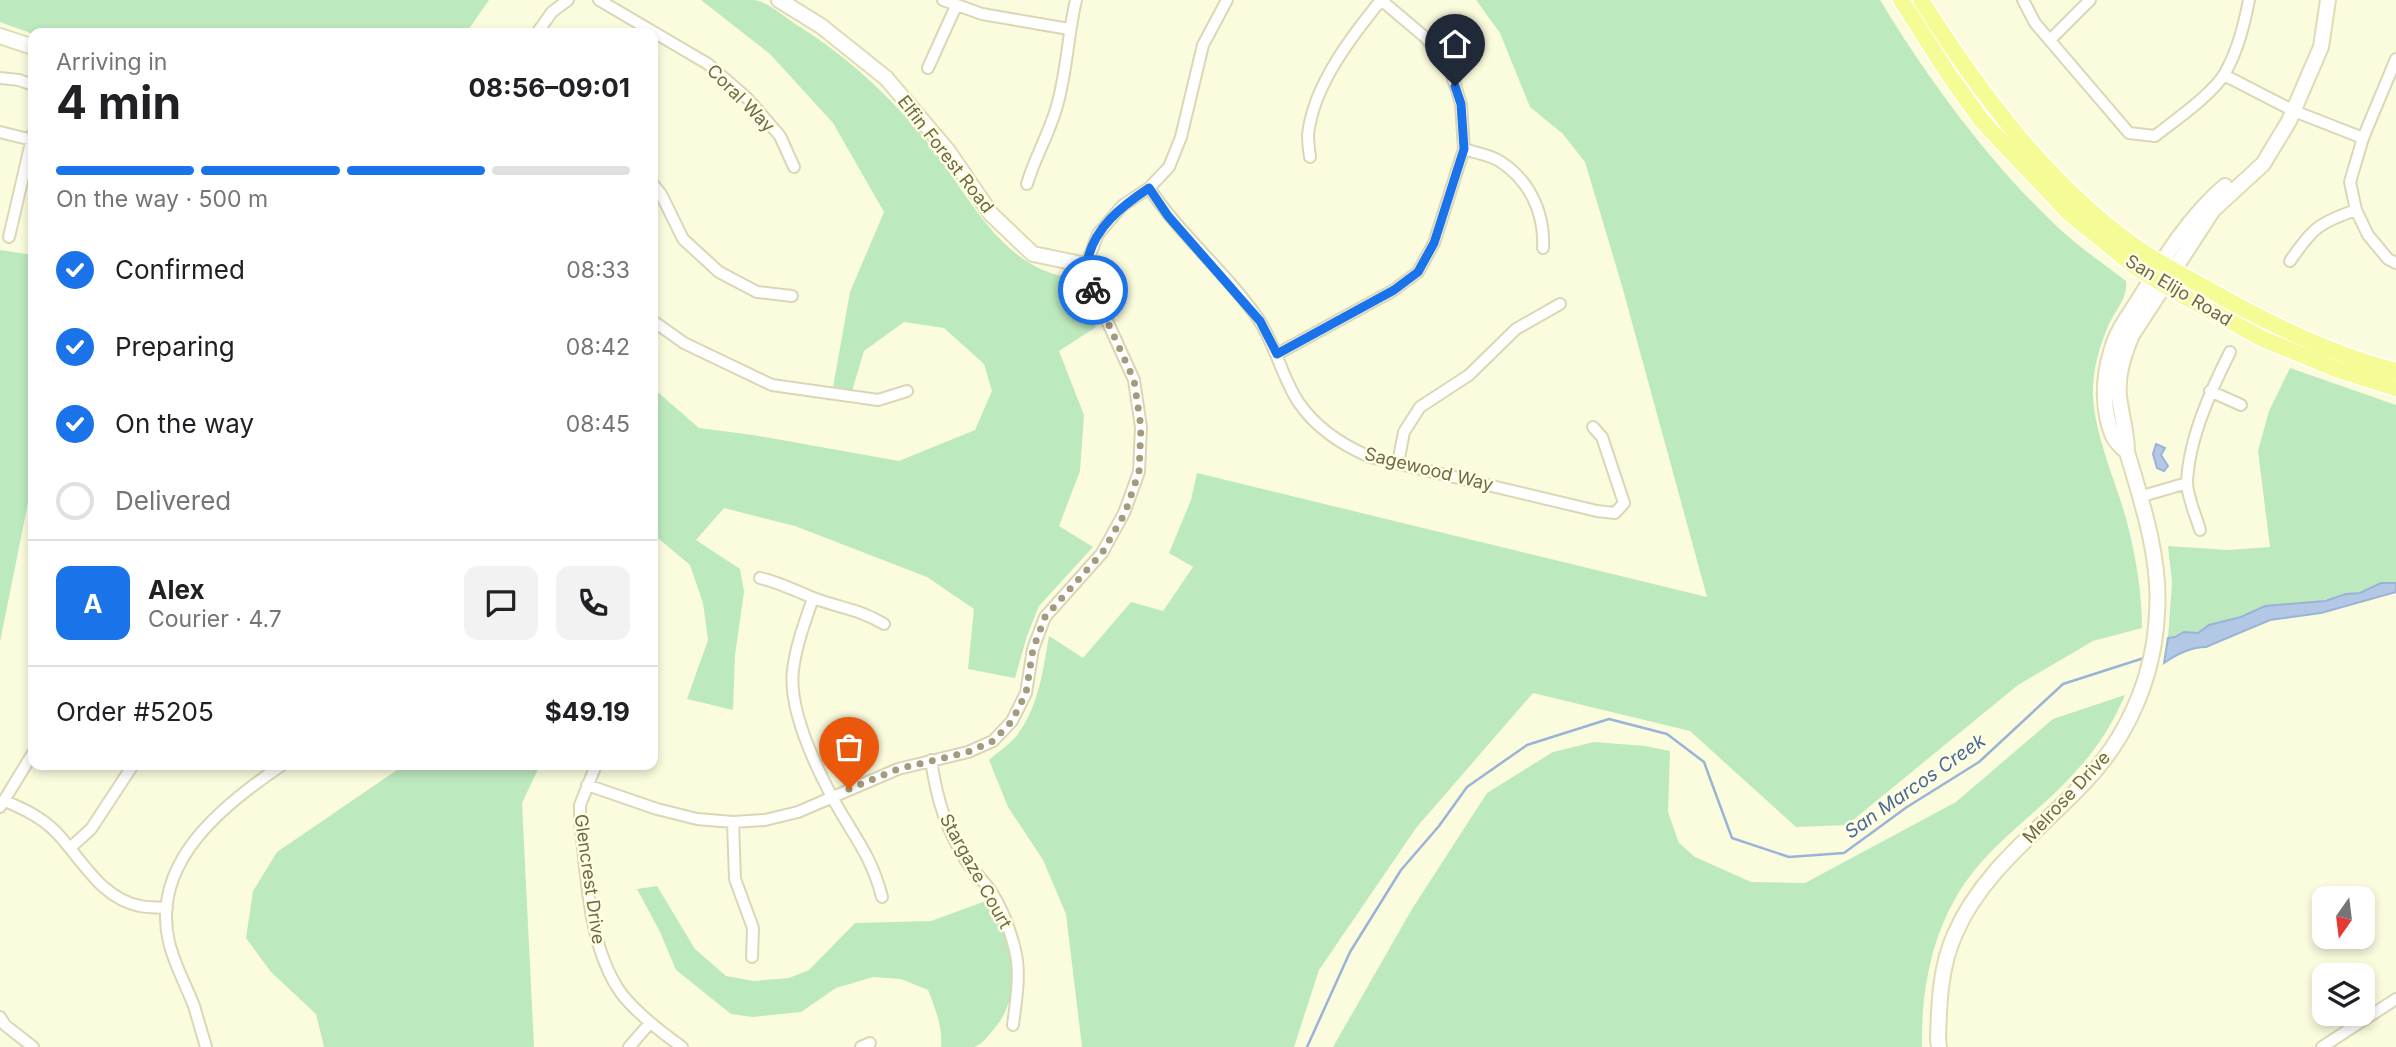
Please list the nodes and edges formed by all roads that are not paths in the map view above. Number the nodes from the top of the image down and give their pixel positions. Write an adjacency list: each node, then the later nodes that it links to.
1 (568, 0): 15 (street)
2 (599, 0): 16 (street, Coral Way)
3 (779, 0): 46 (street, Elfin Forest Road)
4 (943, 0): 14 (street)
5 (1076, 0): 17 (street)
6 (1227, 0): 37 (street)
7 (1381, 0): 32 (street); 34 (street)
8 (1901, 0): 48 (main road, San Elijo Road)
9 (1921, 0): 47 (main road, San Elijo Road)
10 (2023, 0): 20 (street)
11 (2090, 0): 20 (street)
12 (2249, 0): 24 (street)
13 (2328, 0): 27 (street)
14 (956, 6): 17 (street); 23 (street)
15 (541, 28)
16 (647, 28)
17 (1069, 29): 36 (street)
18 (658, 35): 35 (street, Coral Way)
19 (0, 36): 21 (street)
20 (2050, 40): 24 (street)
21 (28, 45)
22 (2396, 59): 30 (street)
23 (928, 68)
24 (2224, 75): 27 (street)
25 (0, 78): 26 (street)
26 (28, 83)
27 (2294, 111): 30 (street); 31 (street)
28 (0, 132): 29 (street)
29 (28, 136)
30 (2363, 138): 40 (street)
31 (2274, 145): 47 (street); 47 (street, Melrose Drive)
32 (1464, 149): 43 (street); 53 (street)
33 (28, 153): 41 (street)
34 (1310, 158)
35 (794, 167)
36 (1027, 184)
37 (1149, 188): 46 (street); 53 (street, Sagewood Way)
38 (658, 190): 49 (street)
39 (0, 208): 41 (street)
40 (2356, 210): 44 (street); 45 (street)
41 (14, 211): 42 (street)
42 (9, 237)
43 (1543, 248)
44 (2290, 261)
45 (2396, 263)
46 (1086, 265): 67 (street)
47 (2168, 266): 48 (street, Melrose Drive); 54 (main road, San Elijo Road)
48 (2158, 281): 55 (main road, San Elijo Road); 62 (street, Melrose Drive)
49 (792, 296)
50 (1560, 304): 60 (street)
51 (658, 325): 56 (street)
52 (2230, 352): 57 (street)
53 (1277, 354): 60 (street, Sagewood Way)
54 (2396, 371)
55 (2396, 388)
56 (907, 391)
57 (2210, 391): 58 (street); 61 (street)
58 (2241, 405)
59 (1593, 427): 60 (street, Sagewood Way)
60 (1398, 463)
61 (2187, 484): 62 (street); 63 (street)
62 (2139, 497): 88 (street, Melrose Drive)
63 (2200, 530)
64 (760, 578): 65 (street)
65 (813, 598): 66 (street); 73 (street)
66 (884, 624)
67 (931, 760): 73 (street); 83 (street, Stargaze Court)
68 (28, 761): 74 (street)
69 (130, 770): 76 (street)
70 (275, 770): 78 (street)
71 (594, 770): 72 (street, Glencrest Drive)
72 (587, 785): 75 (street); 82 (street, Glencrest Drive)
73 (832, 797): 75 (street); 77 (street)
74 (2, 804): 76 (street)
75 (733, 822): 79 (street)
76 (70, 848): 78 (street)
77 (882, 897)
78 (167, 908): 85 (street)
79 (752, 957)
80 (2396, 999): 89 (street)
81 (0, 1017): 84 (street)
82 (650, 1023): 86 (street); 87 (street, Glencrest Drive)
83 (1013, 1025)
84 (33, 1047)
85 (206, 1047)
86 (629, 1047)
87 (682, 1047)
88 (1939, 1047)
89 (2322, 1047)

